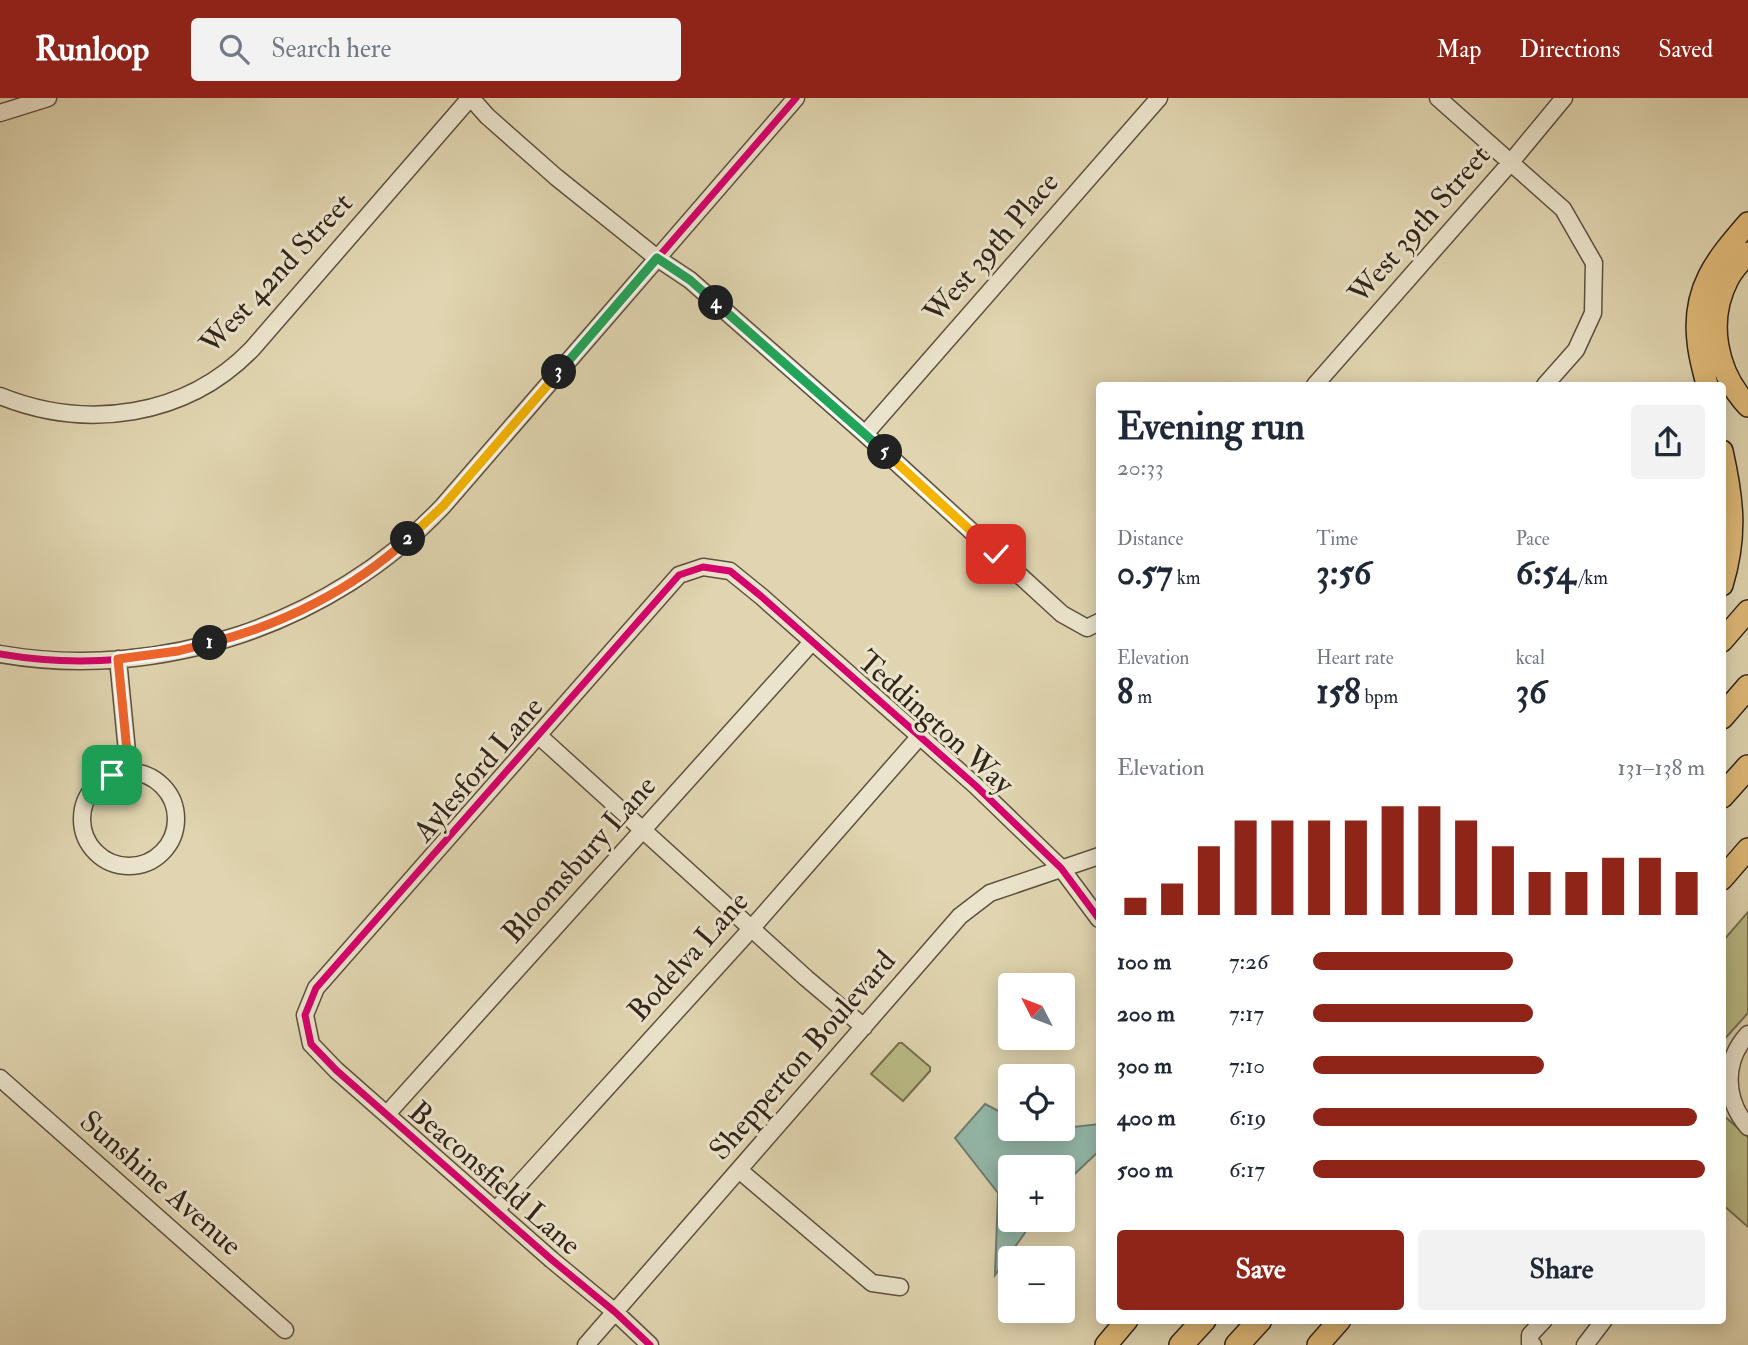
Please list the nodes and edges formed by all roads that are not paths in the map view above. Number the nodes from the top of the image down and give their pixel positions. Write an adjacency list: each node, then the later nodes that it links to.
1 (48, 98): 7 (street)
2 (471, 98): 11 (street); 15 (street, West 42nd Street)
3 (796, 98): 11 (street)
4 (1159, 98): 17 (street, West 39th Place)
5 (1438, 98): 8 (street)
6 (1564, 98): 8 (street, West 39th Street)
7 (0, 113)
8 (1511, 162): 12 (street, West 39th Street); 13 (street)
9 (1748, 223): 14 (main road)
10 (1748, 253): 16 (main road)
11 (657, 258): 17 (street); 26 (street)
12 (1318, 382)
13 (1548, 382)
14 (1706, 382)
15 (0, 396)
16 (1748, 406)
17 (865, 434): 22 (street)
18 (1726, 473): 19 (main road)
19 (1726, 570)
20 (730, 571): 24 (street, Teddington Way); 29 (street, Aylesford Lane)
21 (1748, 611): 23 (main road)
22 (1096, 624)
23 (1726, 636)
24 (812, 642): 30 (street, Teddington Way); 34 (street, Bloomsbury Lane)
25 (0, 654): 26 (street)
26 (118, 659): 32 (street)
27 (1748, 687): 28 (highway)
28 (1726, 712)
29 (538, 735): 34 (street); 43 (street, Aylesford Lane)
30 (920, 736): 37 (street, Teddington Way); 40 (street, Bodelva Lane)
31 (1748, 767): 33 (highway)
32 (129, 772): 32 (street)
33 (1726, 792)
34 (642, 830): 40 (street); 45 (street, Bloomsbury Lane)
35 (1748, 849): 38 (main road)
36 (1096, 857): 37 (street, Shepperton Boulevard)
37 (1061, 868): 39 (street, Teddington Way); 41 (street, Shepperton Boulevard)
38 (1726, 874)
39 (1096, 915)
40 (751, 929): 41 (street); 48 (street, Bodelva Lane)
41 (864, 1027): 47 (street, Shepperton Boulevard)
42 (1748, 1034): 46 (street)
43 (311, 1044): 45 (street, Beaconsfield Lane)
44 (0, 1078): 57 (street, Sunshine Avenue)
45 (387, 1114): 48 (street, Beaconsfield Lane)
46 (1748, 1127)
47 (739, 1170): 49 (street); 50 (street, Shepperton Boulevard)
48 (496, 1210): 50 (street, Beaconsfield Lane)
49 (900, 1287)
50 (615, 1312): 58 (street, Shepperton Boulevard); 59 (street, Beaconsfield Lane)
51 (1123, 1324): 60 (main road)
52 (1199, 1324): 61 (highway)
53 (1256, 1324): 62 (highway)
54 (1336, 1324): 63 (main road)
55 (1540, 1324): 64 (street)
56 (1601, 1324): 65 (street)
57 (285, 1330)
58 (586, 1345)
59 (650, 1345)
60 (1105, 1345)
61 (1181, 1345)
62 (1237, 1345)
63 (1318, 1345)
64 (1533, 1345)
65 (1585, 1345)

